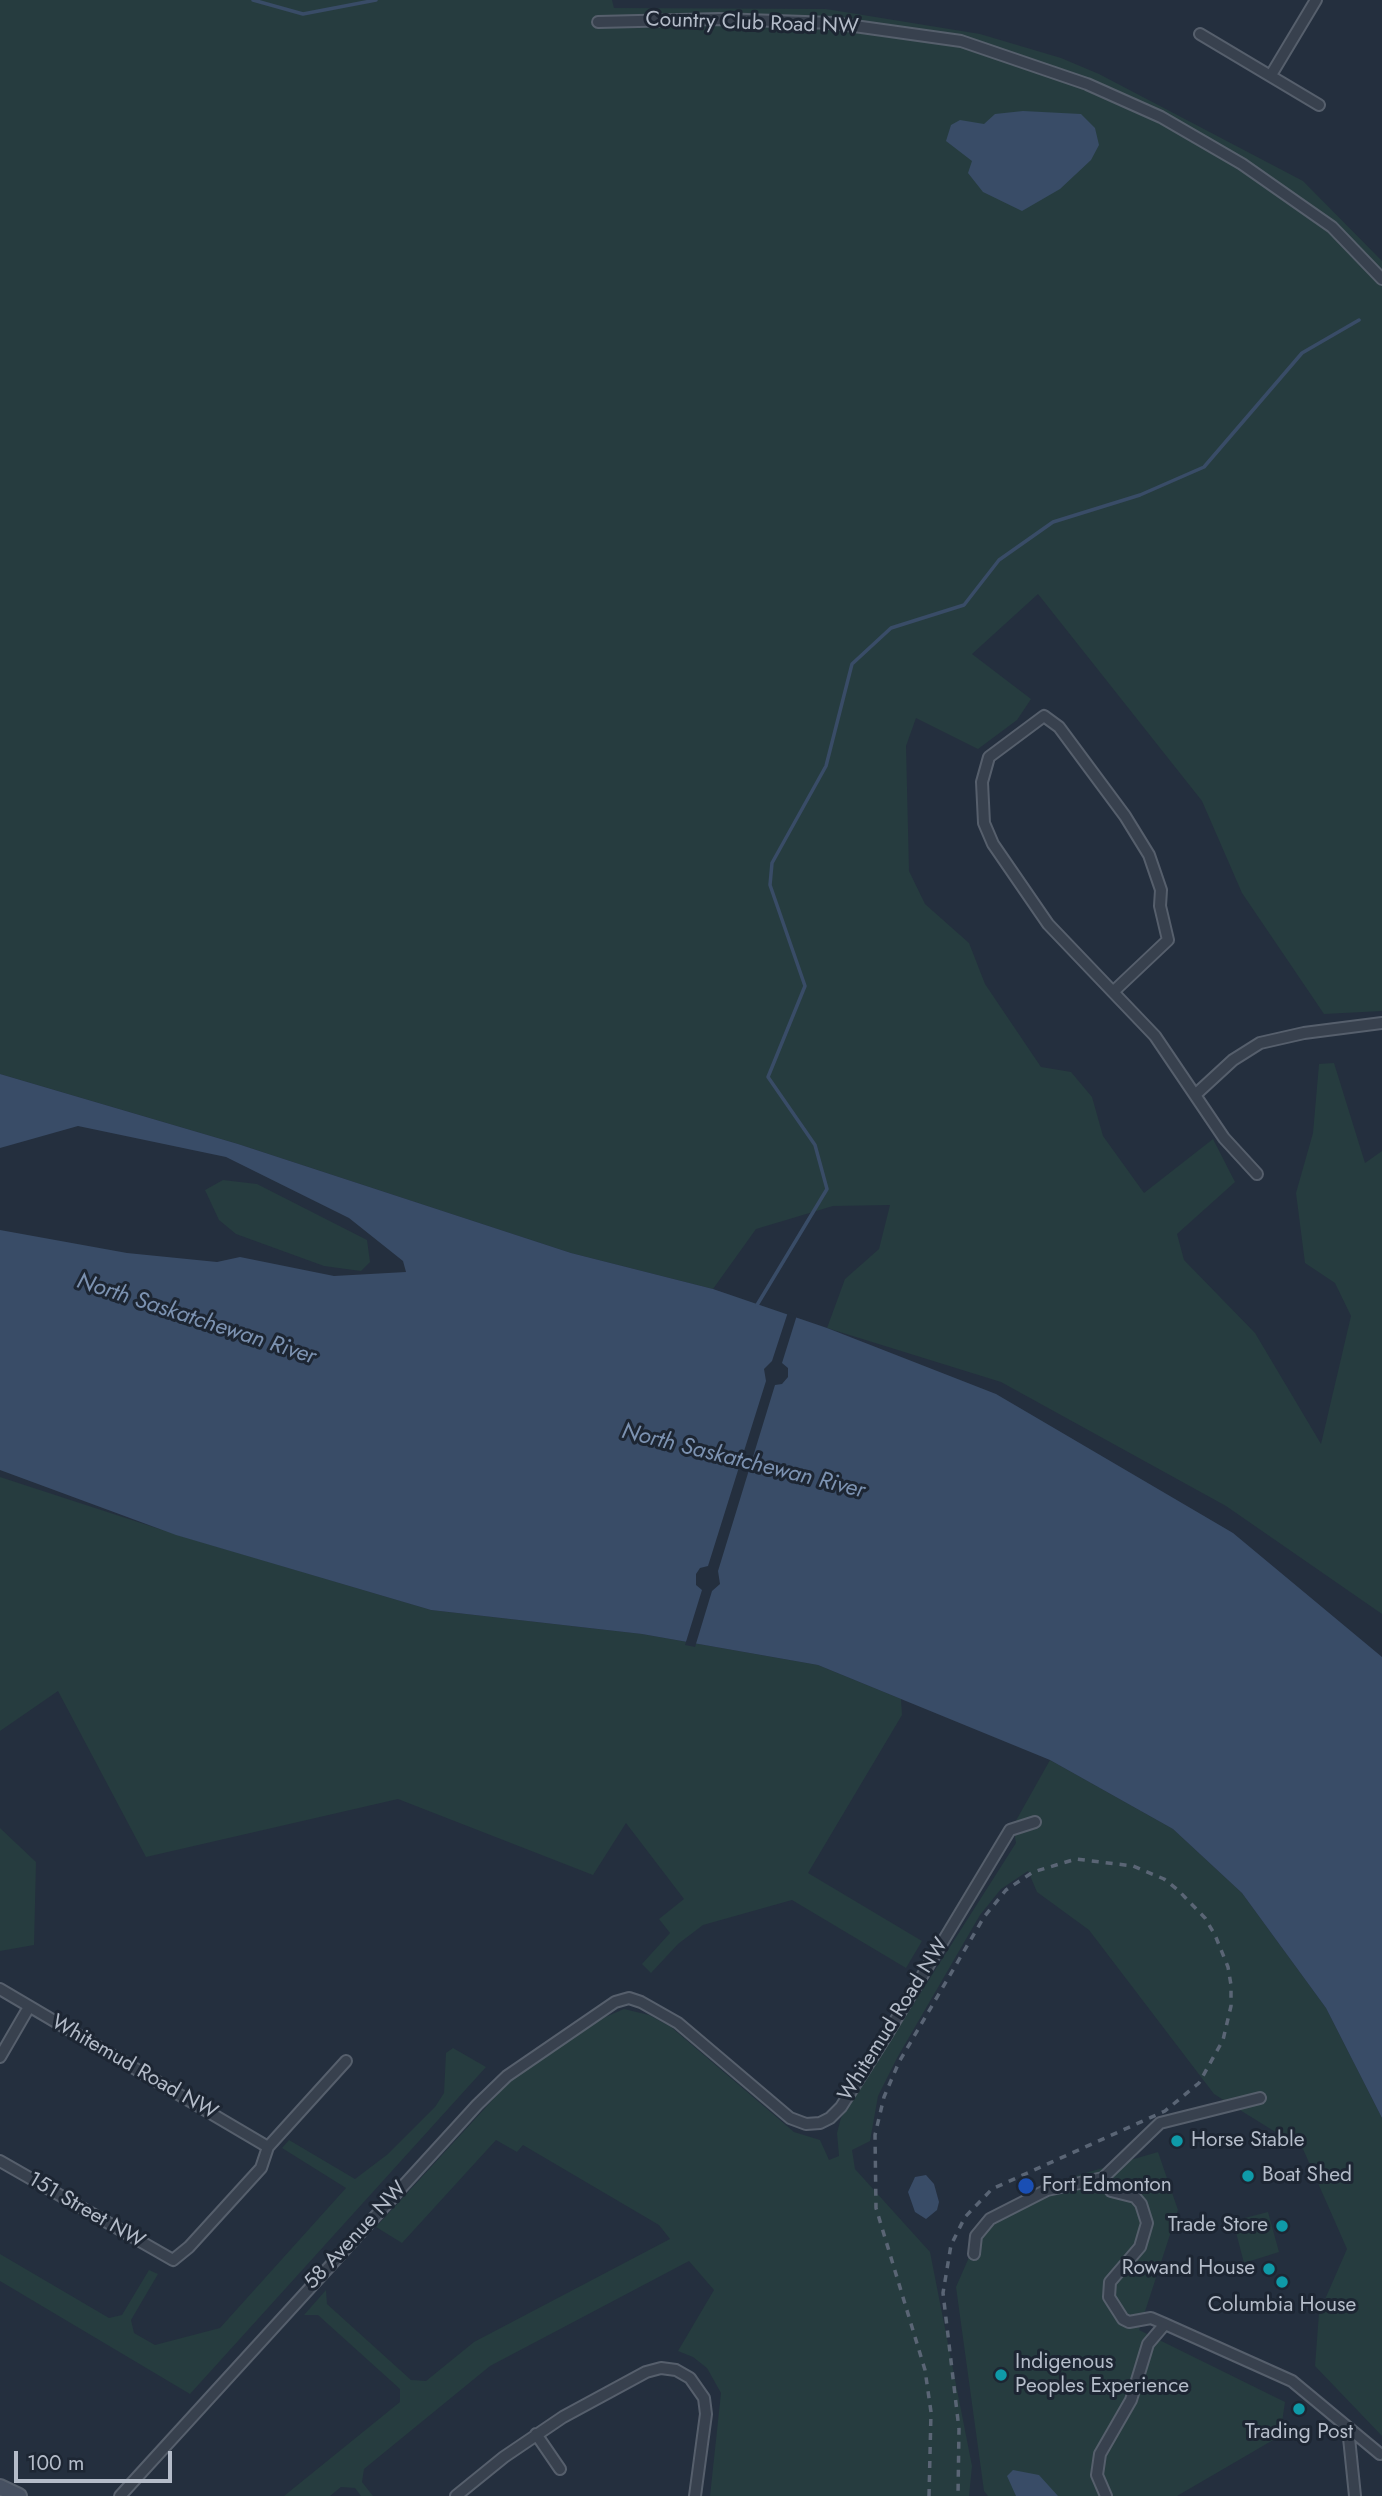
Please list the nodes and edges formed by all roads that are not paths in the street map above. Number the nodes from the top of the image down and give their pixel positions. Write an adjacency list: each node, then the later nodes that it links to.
1 (1316, 0): 4 (street)
2 (598, 22): 6 (street, Country Club Road NW)
3 (1200, 34): 4 (street)
4 (1271, 75): 5 (street)
5 (1319, 105)
6 (1382, 279)
7 (1114, 991): 7 (street); 9 (street)
8 (1382, 1023): 9 (street)
9 (1195, 1095): 10 (street)
10 (1257, 1174)
11 (1035, 1822): 13 (street, Whitemud Road NW)
12 (0, 1989): 14 (street, Whitemud Road NW)
13 (615, 2002): 29 (street, 58 Avenue NW)
14 (29, 2007): 15 (street); 18 (street, Whitemud Road NW)
15 (0, 2057)
16 (346, 2061): 18 (street)
17 (1260, 2098): 20 (street)
18 (268, 2147): 19 (street, 151 Street NW)
19 (0, 2161)
20 (1103, 2178): 21 (street); 22 (street)
21 (974, 2254)
22 (1166, 2324): 23 (street); 32 (street)
23 (1348, 2428): 25 (street); 33 (street)
24 (536, 2434): 26 (street); 30 (street); 31 (street)
25 (1380, 2454)
26 (560, 2469)
27 (0, 2487): 28 (street)
28 (19, 2496)
29 (120, 2496)
30 (456, 2496)
31 (695, 2496)
32 (1107, 2496)
33 (1355, 2496)

